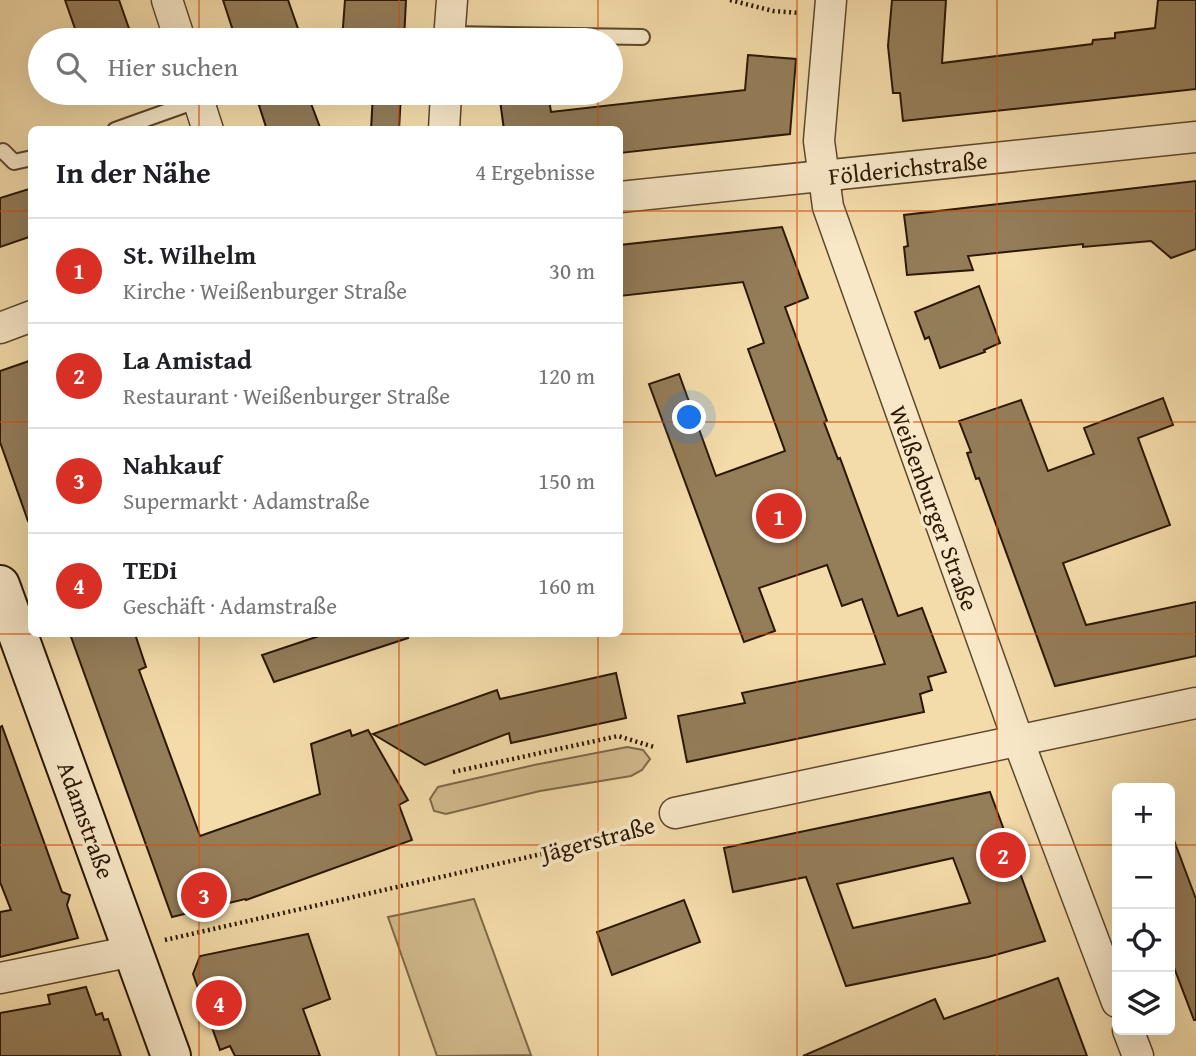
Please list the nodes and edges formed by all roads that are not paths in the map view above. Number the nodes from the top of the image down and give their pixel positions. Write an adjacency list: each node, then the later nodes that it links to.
1 (167, 0): 4 (street)
2 (452, 0): 5 (street)
3 (819, 7): 17 (street, Weißenburger Straße)
4 (176, 28)
5 (450, 28)
6 (623, 37): 7 (lane)
7 (642, 37)
8 (178, 105): 11 (lane)
9 (200, 105): 12 (street)
10 (445, 105): 13 (street)
11 (125, 126)
12 (207, 126)
13 (444, 126)
14 (1196, 137): 17 (street, Földerichstraße)
15 (3, 150): 16 (lane)
16 (28, 159)
17 (823, 177): 18 (street, Földerichstraße); 23 (street, Weißenburger Straße)
18 (623, 197)
19 (28, 318): 20 (street)
20 (0, 328)
21 (0, 585): 25 (street, Adamstraße)
22 (1196, 703): 23 (street, Jägerstraße)
23 (1018, 740): 24 (street, Jägerstraße); 27 (street, Weißenburger Straße)
24 (675, 813)
25 (133, 951): 26 (street); 29 (street, Adamstraße)
26 (0, 978)
27 (1112, 989)
28 (1130, 1035): 30 (street)
29 (171, 1056)
30 (1138, 1056)

